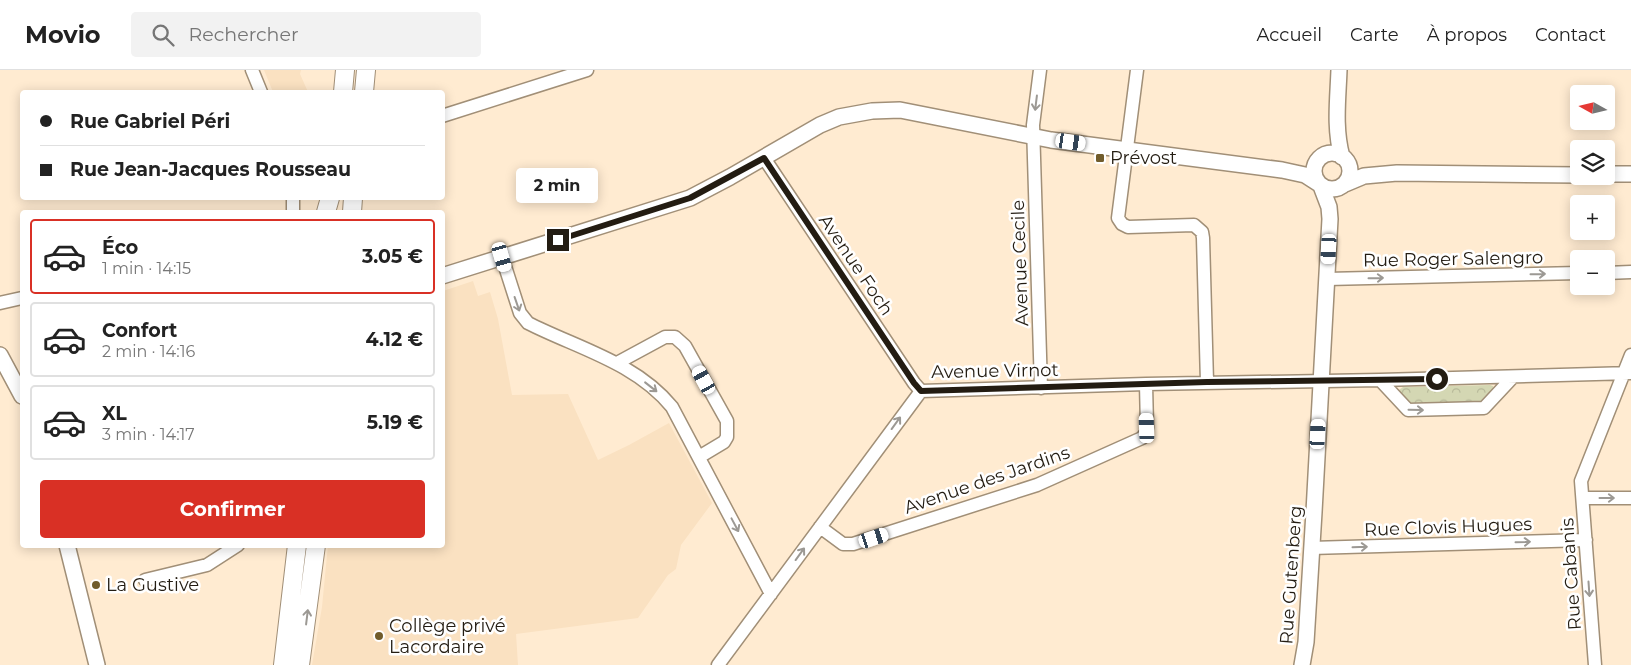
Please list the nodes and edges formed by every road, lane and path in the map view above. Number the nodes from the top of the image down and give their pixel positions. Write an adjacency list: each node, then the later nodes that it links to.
1 (252, 70): 8 (street)
2 (345, 70): 9 (main road)
3 (366, 70): 10 (main road)
4 (587, 70): 11 (street)
5 (1040, 70): 13 (street, Avenue Cecile, one-way to 13)
6 (1137, 70): 14 (street)
7 (1339, 70): 12 (street)
8 (260, 90)
9 (343, 90)
10 (364, 90)
11 (445, 115)
12 (1336, 123): 15 (street); 17 (street)
13 (1033, 137): 14 (street); 16 (street); 43 (street, Avenue Cecile)
14 (1127, 150): 18 (street); 41 (street)
15 (1322, 157): 17 (street); 18 (street); 23 (street)
16 (764, 158): 26 (street); 44 (street, Avenue Foch)
17 (1343, 158): 19 (street); 24 (street)
18 (1253, 166): 23 (street)
19 (1397, 173): 20 (street); 24 (street)
20 (1570, 174)
21 (1615, 174): 22 (street)
22 (1631, 174)
23 (1320, 185): 24 (street); 25 (street)
24 (1342, 186): 25 (street)
25 (1330, 219): 31 (street, Rue Gutenberg)
26 (502, 257): 30 (street); 36 (street, one-way to 36)
27 (1615, 272): 28 (street)
28 (1631, 272)
29 (1570, 273): 31 (street, Rue Roger Salengro, one-way to 29)
30 (445, 275)
31 (1327, 279): 40 (street, Rue Gutenberg)
32 (20, 298): 33 (street)
33 (0, 303)
34 (1631, 355): 37 (street)
35 (0, 356): 45 (street)
36 (617, 363): 46 (street, one-way to 46); 46 (street)
37 (1627, 373): 38 (street, Avenue Virnot); 47 (street, Rue Cabanis)
38 (1513, 377): 39 (street, Avenue Virnot); 39 (street, one-way to 38)
39 (1380, 380): 40 (street, Avenue Virnot)
40 (1321, 381): 41 (street, Avenue Virnot); 55 (street, Rue Gutenberg)
41 (1207, 382): 42 (street, Avenue Virnot)
42 (1146, 384): 43 (street, Avenue Virnot); 49 (street, Avenue des Jardins)
43 (1040, 388): 44 (street, Avenue Virnot)
44 (921, 391): 49 (street, Avenue Virnot, one-way to 44)
45 (20, 392)
46 (699, 457): 57 (street, one-way to 57)
47 (1582, 498): 48 (street, one-way to 48); 50 (street, Rue Cabanis)
48 (1631, 498)
49 (820, 527): 57 (street, Avenue Virnot, one-way to 49)
50 (1586, 540): 55 (street, Rue Clovis Hugues, one-way to 50); 63 (street, Rue Cabanis, one-way to 63)
51 (68, 548): 58 (street)
52 (233, 548): 56 (street)
53 (296, 548): 59 (main road)
54 (316, 548): 60 (main road, one-way to 54)
55 (1312, 548): 62 (street, Rue Gutenberg)
56 (145, 580)
57 (771, 594): 61 (street, Avenue Virnot)
58 (97, 665)
59 (283, 665)
60 (300, 665)
61 (718, 665)
62 (1302, 665)
63 (1595, 665)

